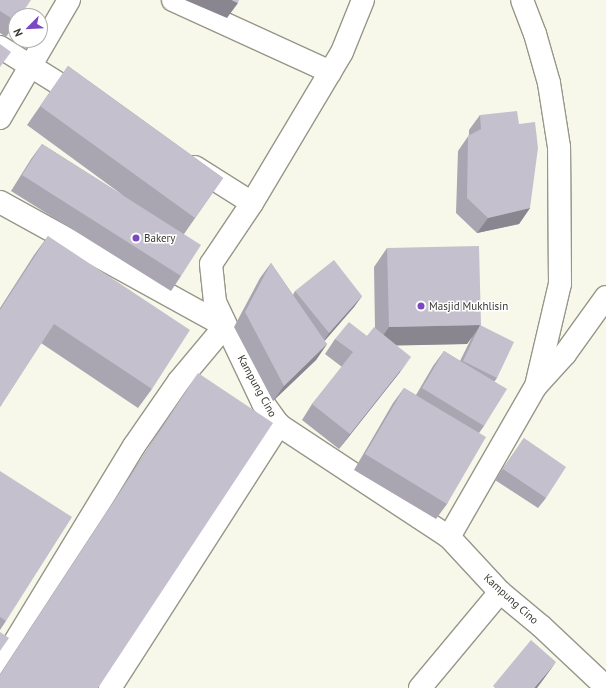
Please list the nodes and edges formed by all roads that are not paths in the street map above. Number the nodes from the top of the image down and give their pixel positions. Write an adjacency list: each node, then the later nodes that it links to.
1 (69, 0): 6 (street)
2 (173, 0): 7 (street)
3 (363, 0): 7 (street, Kampung Cino)
4 (522, 0): 15 (street)
5 (0, 46): 6 (street)
6 (31, 66): 8 (street); 9 (street)
7 (330, 72): 12 (street, Kampung Cino)
8 (98, 107)
9 (0, 118)
10 (178, 157): 12 (street)
11 (0, 202): 14 (street)
12 (252, 203): 14 (street, Kampung Cino)
13 (606, 297): 15 (street)
14 (225, 326): 16 (street, Kampung Cino); 19 (street)
15 (536, 386): 17 (street)
16 (279, 425): 17 (street, Kampung Cino); 21 (street)
17 (449, 537): 18 (street, Kampung Cino)
18 (500, 592): 20 (street, Kampung Cino); 22 (street)
19 (0, 666)
20 (598, 682)
21 (110, 688)
22 (420, 688)

